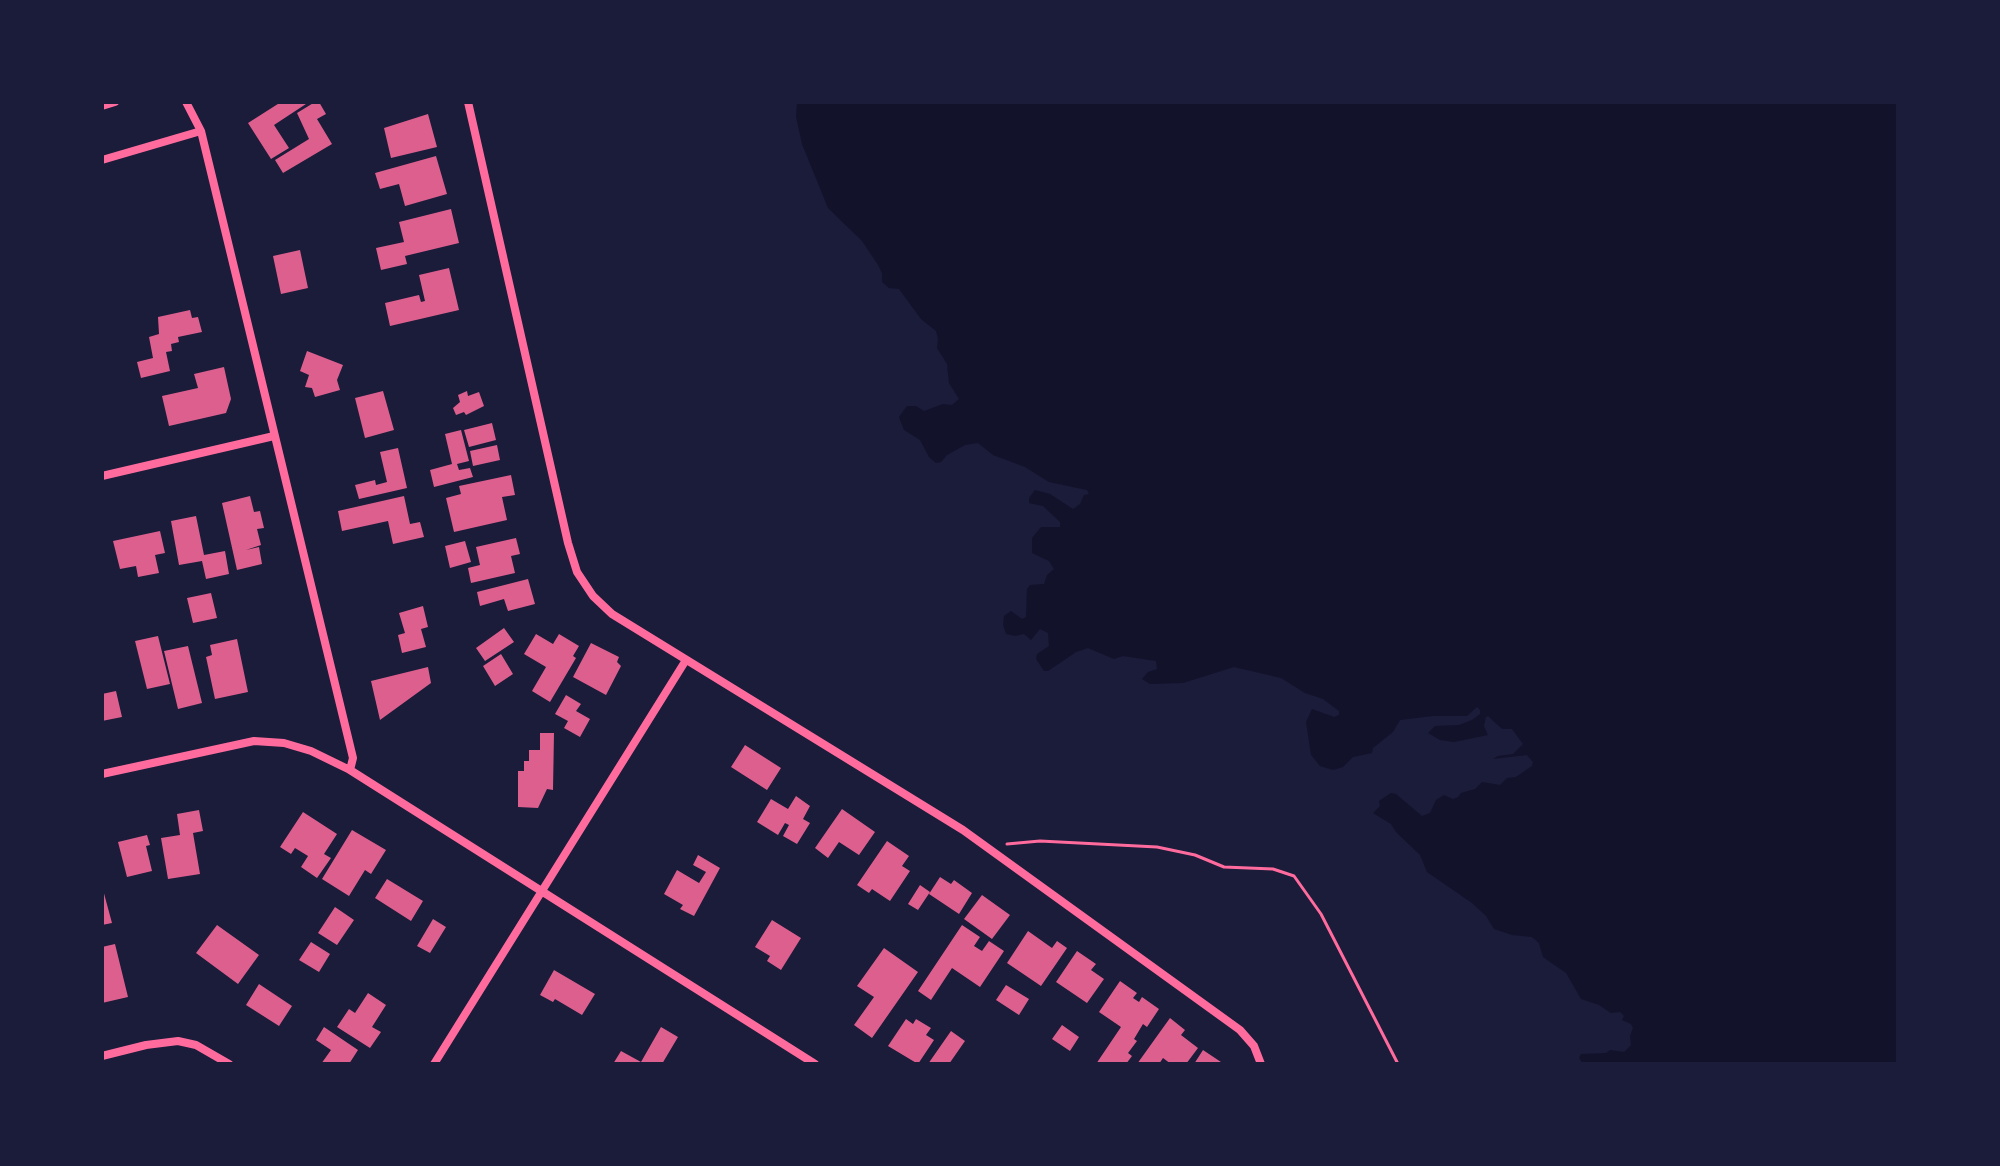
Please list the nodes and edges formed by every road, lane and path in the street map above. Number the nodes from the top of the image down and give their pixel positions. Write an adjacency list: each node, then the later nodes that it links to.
1 (115, 102): 4 (street)
2 (186, 102): 5 (street)
3 (468, 102): 9 (street)
4 (102, 106)
5 (201, 131): 6 (street); 7 (street)
6 (102, 160)
7 (274, 436): 8 (street); 10 (street)
8 (102, 476)
9 (686, 660): 12 (street); 13 (street)
10 (350, 770): 11 (street); 13 (street)
11 (102, 774)
12 (995, 853): 18 (street); 19 (path)
13 (541, 890): 16 (street); 17 (street)
14 (102, 1056): 15 (street)
15 (229, 1064)
16 (434, 1064)
17 (815, 1064)
18 (1261, 1064)
19 (1398, 1064)

